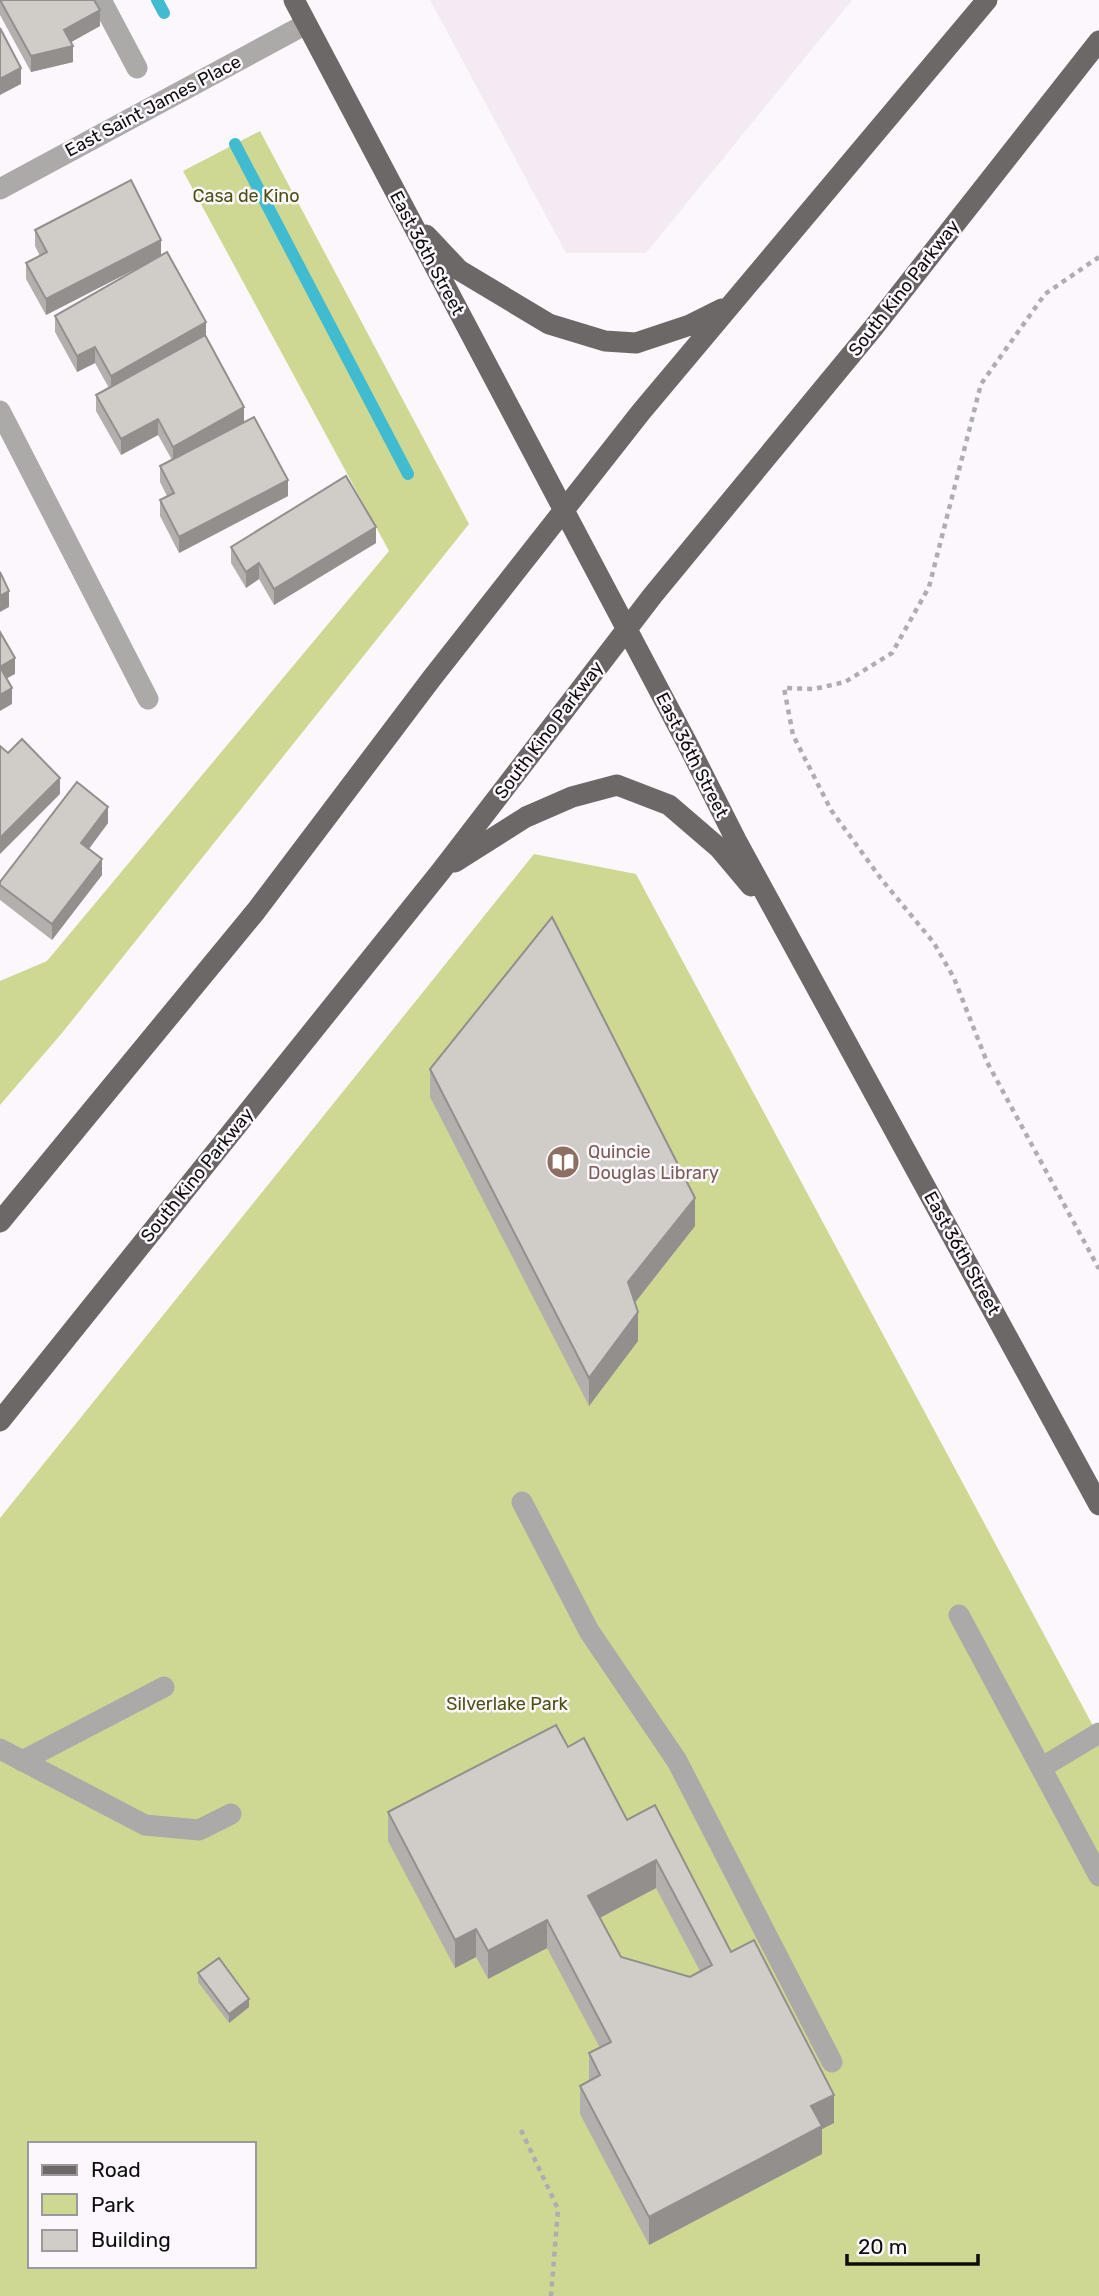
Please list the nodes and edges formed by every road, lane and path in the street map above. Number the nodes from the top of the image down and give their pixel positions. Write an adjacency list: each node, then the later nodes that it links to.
1 (101, 0): 6 (street)
2 (294, 0): 4 (main road, East 36th Street)
3 (987, 0): 10 (main road)
4 (306, 24): 7 (street, East Saint James Place); 8 (main road, East 36th Street)
5 (1099, 41): 13 (main road, South Kino Parkway)
6 (137, 68)
7 (0, 189)
8 (407, 214): 10 (main road); 12 (main road, East 36th Street)
9 (1099, 257): 18 (path)
10 (731, 305): 12 (main road)
11 (0, 411): 14 (street)
12 (563, 511): 13 (main road, East 36th Street); 17 (main road)
13 (626, 629): 15 (main road, South Kino Parkway); 16 (main road, East 36th Street)
14 (148, 699)
15 (441, 871): 16 (main road); 19 (main road, South Kino Parkway)
16 (780, 920): 21 (main road, East 36th Street)
17 (0, 1222)
18 (1099, 1269)
19 (0, 1421)
20 (522, 1502): 30 (street)
21 (1099, 1505)
22 (959, 1615): 27 (street)
23 (164, 1687): 26 (street)
24 (1099, 1733): 27 (street)
25 (0, 1749): 26 (street)
26 (22, 1761): 28 (street)
27 (1041, 1768): 29 (street)
28 (232, 1814)
29 (1099, 1876)
30 (832, 2062)
31 (521, 2130): 32 (path)
32 (551, 2296)

